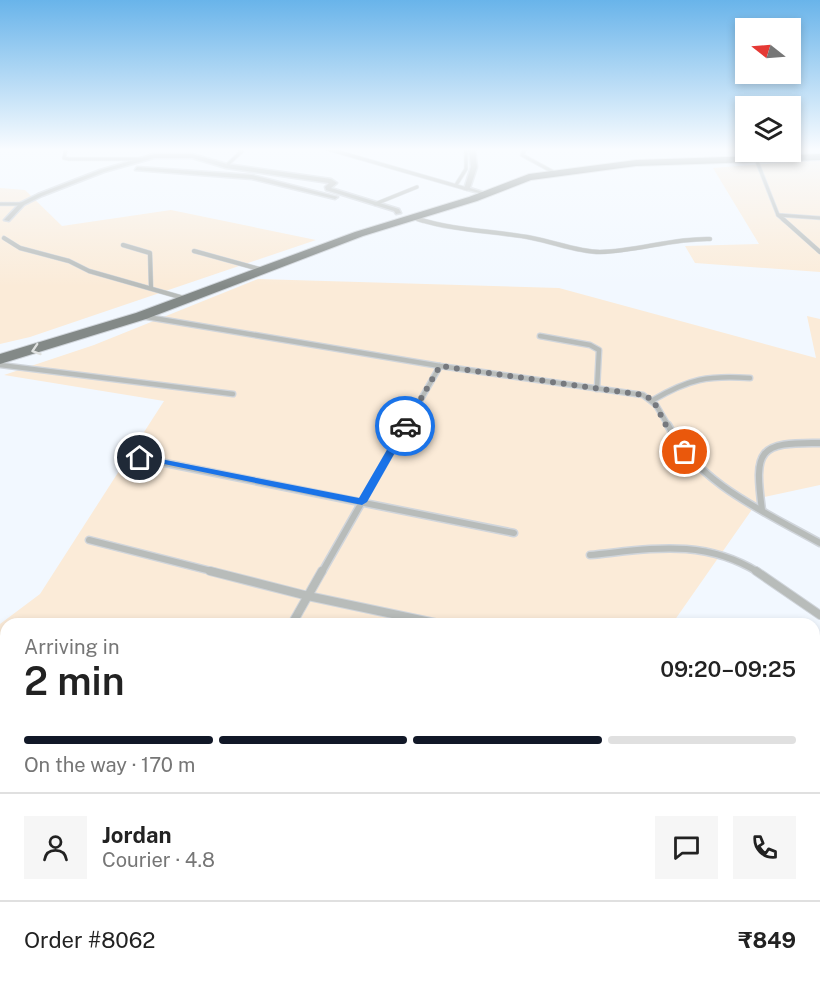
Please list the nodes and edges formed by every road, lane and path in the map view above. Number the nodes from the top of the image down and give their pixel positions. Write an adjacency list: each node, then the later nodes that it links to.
1 (43, 195): 8 (street)
2 (330, 195): 10 (street)
3 (348, 195): 9 (street)
4 (397, 195): 9 (lane)
5 (463, 195): 10 (main road)
6 (769, 195): 11 (lane)
7 (0, 204): 8 (lane)
8 (22, 204): 13 (street)
9 (375, 204): 10 (street)
10 (404, 215): 15 (lane); 19 (main road)
11 (778, 215): 12 (lane); 18 (lane)
12 (820, 218)
13 (7, 220)
14 (4, 238): 20 (lane)
15 (710, 240)
16 (123, 245): 20 (lane)
17 (194, 251): 19 (lane)
18 (820, 252)
19 (258, 269): 21 (main road); 22 (main road)
20 (151, 287): 21 (lane)
21 (176, 296): 22 (lane); 25 (main road)
22 (188, 299): 23 (main road)
23 (141, 316): 26 (main road, one-way to 26); 28 (lane)
24 (540, 336): 30 (lane)
25 (0, 348)
26 (0, 359)
27 (0, 365): 31 (lane)
28 (440, 366): 30 (lane); 35 (lane)
29 (750, 378): 32 (lane)
30 (597, 389): 32 (lane)
31 (233, 394)
32 (653, 400): 36 (lane)
33 (820, 443): 36 (lane)
34 (140, 458): 35 (lane)
35 (362, 502): 37 (lane); 41 (lane)
36 (762, 510): 39 (lane)
37 (514, 533)
38 (89, 540): 41 (lane)
39 (820, 543)
40 (590, 555): 42 (lane)
41 (308, 596): 43 (lane); 44 (lane)
42 (820, 615)
43 (295, 618)
44 (412, 618)

